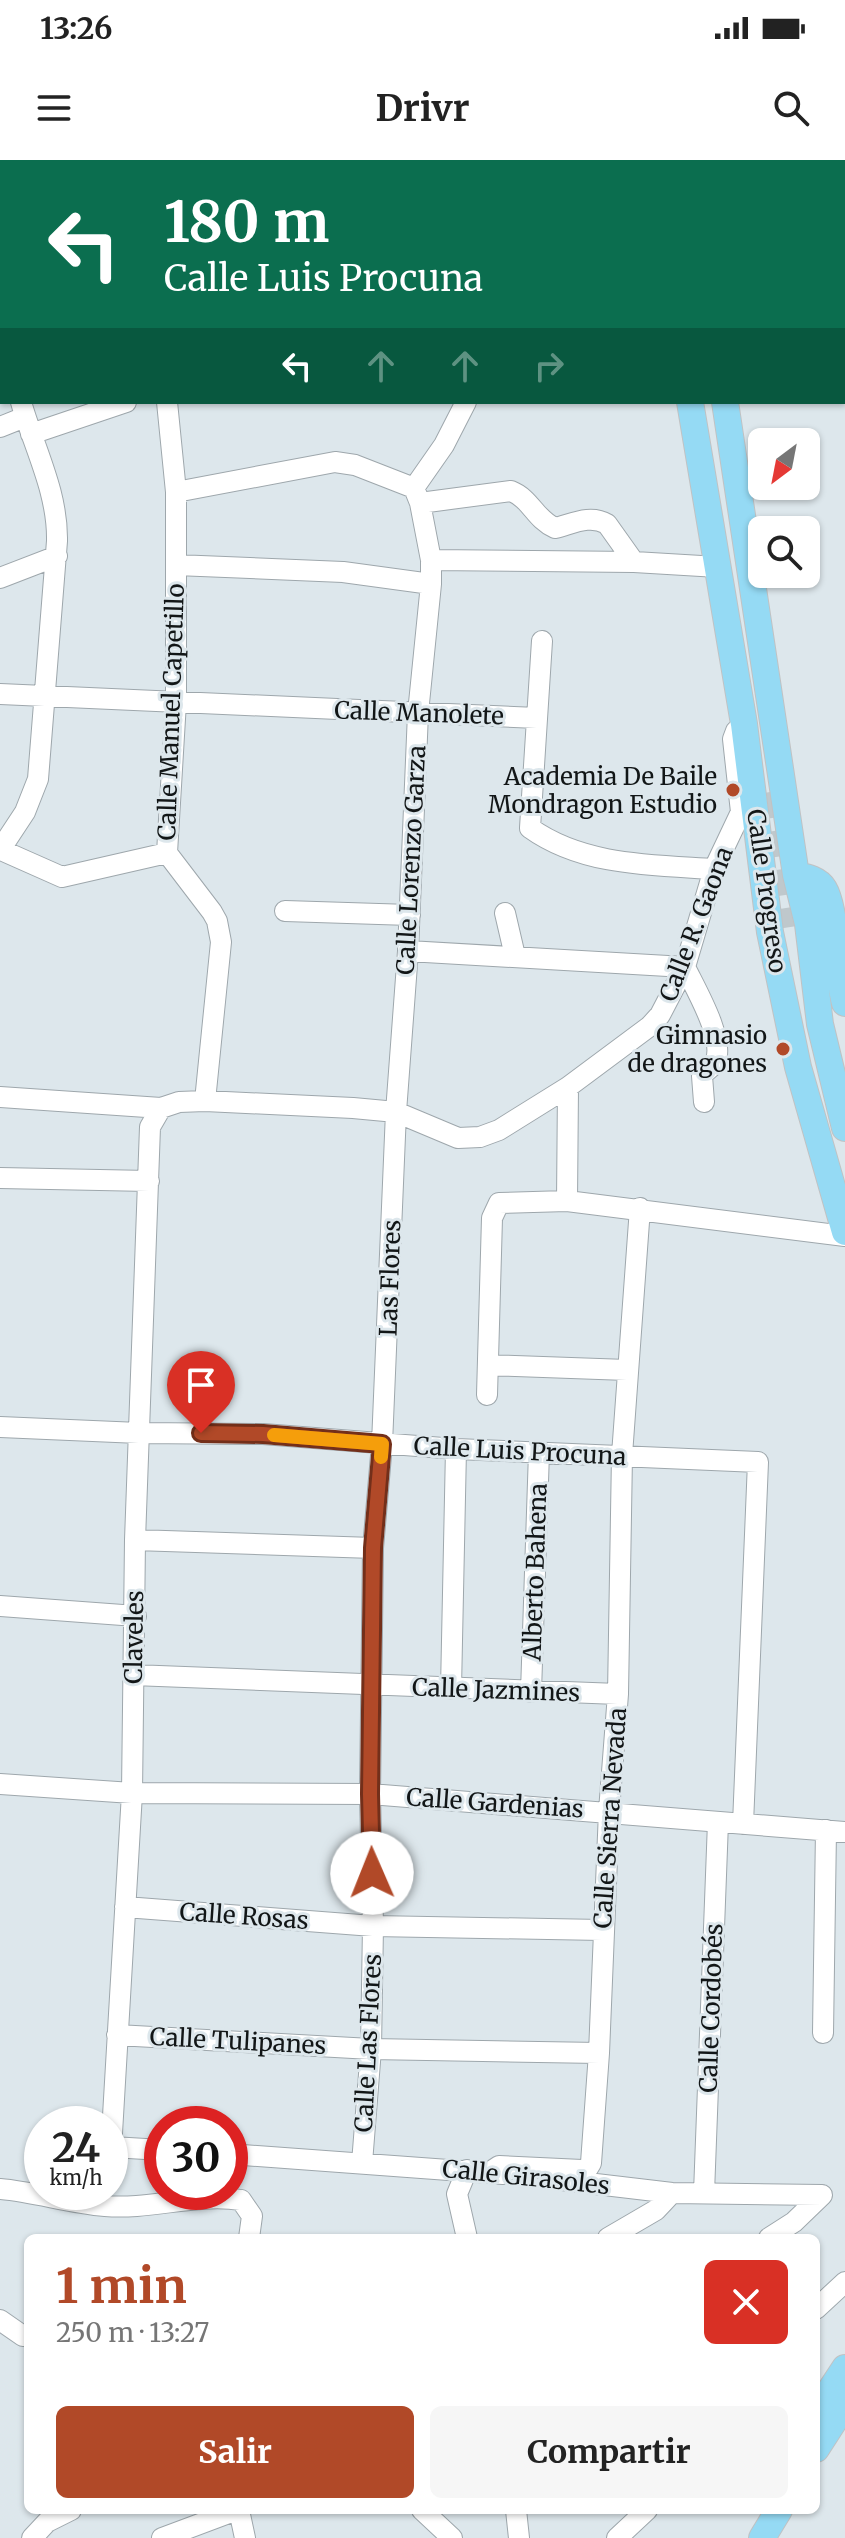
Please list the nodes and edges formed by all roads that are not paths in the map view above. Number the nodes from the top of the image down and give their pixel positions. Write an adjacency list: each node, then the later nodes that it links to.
1 (114, 404): 8 (street)
2 (167, 404): 10 (street, Calle Manuel Capetillo)
3 (465, 404): 11 (street)
4 (690, 404): 16 (main road, Calle Progreso)
5 (701, 404): 20 (main road)
6 (715, 404): 20 (main road)
7 (725, 404): 20 (main road)
8 (26, 418): 9 (street); 12 (street)
9 (0, 427)
10 (176, 492): 11 (street); 15 (street, Calle Manuel Capetillo)
11 (417, 496): 13 (street, Calle Lorenzo Garza); 14 (street)
12 (57, 556): 17 (street); 22 (street)
13 (431, 560): 14 (street); 18 (street, Calle Lorenzo Garza)
14 (634, 562): 16 (street)
15 (176, 565): 18 (street); 23 (street, Calle Manuel Capetillo)
16 (718, 567): 26 (main road, Calle Progreso)
17 (0, 578)
18 (431, 584): 24 (street, Calle Lorenzo Garza)
19 (542, 641): 25 (street)
20 (758, 684): 26 (main road); 27 (main road)
21 (0, 694): 22 (street, Calle Manolete)
22 (47, 697): 23 (street, Calle Manolete); 29 (street)
23 (176, 702): 24 (street, Calle Manolete); 30 (street, Calle Manuel Capetillo)
24 (418, 713): 25 (street, Calle Manolete); 36 (street, Calle Lorenzo Garza)
25 (537, 718): 31 (street, Calle Manolete)
26 (744, 724): 27 (main road); 28 (main road, Calle Progreso); 31 (street, Calle R. Gaona)
27 (775, 736): 32 (main road)
28 (749, 759): 32 (main road); 33 (main road, Calle Progreso)
29 (0, 850): 30 (street)
30 (167, 853): 43 (street, Calle Manuel Capetillo)
31 (714, 869): 39 (street, Calle R. Gaona)
32 (796, 875): 33 (main road); 40 (main road); 47 (main road)
33 (767, 905): 54 (main road, Calle Progreso)
34 (285, 911): 36 (street)
35 (505, 913): 38 (street)
36 (410, 915): 37 (street, Calle Lorenzo Garza)
37 (408, 951): 38 (street); 46 (street, Calle Lorenzo Garza)
38 (515, 956): 39 (street)
39 (685, 967): 41 (street, Calle R. Gaona); 44 (street)
40 (845, 1003)
41 (568, 1087): 46 (street, Calle R. Gaona); 52 (street)
42 (0, 1097): 45 (street)
43 (205, 1101): 45 (street); 46 (street)
44 (704, 1102)
45 (161, 1108): 50 (street, Claveles)
46 (396, 1112): 60 (street, Las Flores)
47 (845, 1128)
48 (845, 1168): 51 (main road)
49 (0, 1178): 50 (street)
50 (149, 1181): 59 (street, Claveles)
51 (845, 1199)
52 (567, 1201): 53 (street); 55 (street)
53 (640, 1208): 54 (street); 56 (street, Calle Sierra Nevada)
54 (845, 1234)
55 (488, 1365): 56 (street); 57 (street)
56 (627, 1370): 63 (street, Calle Sierra Nevada)
57 (487, 1395)
58 (0, 1427): 59 (street, Calle Luis Procuna)
59 (139, 1433): 60 (street, Calle Luis Procuna); 64 (street, Claveles)
60 (382, 1444): 61 (street, Calle Luis Procuna); 65 (street, Calle Las Flores)
61 (456, 1449): 62 (street, Calle Luis Procuna); 70 (street)
62 (539, 1452): 63 (street, Calle Luis Procuna); 71 (street, Alberto Bahena)
63 (622, 1455): 72 (street, Calle Sierra Nevada); 78 (street, Calle Luis Procuna)
64 (135, 1540): 65 (street); 67 (street, Claveles)
65 (373, 1548): 69 (street, Calle Las Flores)
66 (0, 1606): 67 (street)
67 (136, 1616): 68 (street, Claveles)
68 (133, 1675): 69 (street, Calle Jazmines); 74 (street, Claveles)
69 (373, 1685): 70 (street, Calle Jazmines); 75 (street, Calle Las Flores)
70 (451, 1689): 71 (street, Calle Jazmines)
71 (531, 1692): 72 (street, Calle Jazmines)
72 (618, 1694): 76 (street, Calle Sierra Nevada)
73 (0, 1784): 74 (street, Calle Gardenias)
74 (132, 1793): 75 (street, Calle Gardenias); 80 (street, Claveles)
75 (370, 1794): 76 (street, Calle Gardenias); 81 (street, Calle Las Flores)
76 (609, 1811): 77 (street, Calle Gardenias); 82 (street, Calle Sierra Nevada)
77 (718, 1822): 78 (street, Calle Gardenias); 95 (street, Calle Cordobés)
78 (743, 1824): 79 (street, Calle Gardenias)
79 (836, 1831): 83 (street)
80 (125, 1907): 81 (street, Calle Rosas); 84 (street, Claveles)
81 (373, 1926): 82 (street, Calle Rosas); 85 (street, Calle Las Flores)
82 (602, 1930): 86 (street, Calle Sierra Nevada)
83 (823, 2033)
84 (117, 2035): 85 (street, Calle Tulipanes); 87 (street, Claveles)
85 (371, 2049): 86 (street, Calle Tulipanes); 89 (street, Calle Las Flores)
86 (599, 2053): 91 (street, Calle Sierra Nevada)
87 (114, 2106)
88 (248, 2155): 89 (street, Calle Girasoles)
89 (362, 2163): 90 (street, Calle Girasoles)
90 (467, 2170): 91 (street, Calle Girasoles); 98 (street)
91 (490, 2172): 94 (street, Calle Girasoles)
92 (0, 2189): 93 (street)
93 (24, 2191)
94 (672, 2193): 95 (street, Calle Girasoles); 99 (street)
95 (704, 2193): 100 (street, Calle Girasoles)
96 (128, 2200): 97 (street)
97 (250, 2234)
98 (466, 2234)
99 (615, 2234)
100 (775, 2234)
101 (845, 2282): 102 (street)
102 (820, 2305)
103 (0, 2320): 104 (street)
104 (23, 2336)
105 (845, 2368): 107 (main road)
106 (845, 2404): 108 (main road)
107 (820, 2406)
108 (828, 2441)
109 (63, 2514): 117 (street)
110 (227, 2514): 118 (street)
111 (239, 2514): 119 (street)
112 (426, 2514): 120 (street)
113 (516, 2514): 121 (street)
114 (643, 2514): 122 (street)
115 (756, 2514): 123 (main road)
116 (777, 2514): 124 (main road)
117 (32, 2538)
118 (162, 2538)
119 (245, 2538)
120 (452, 2538)
121 (519, 2538)
122 (617, 2538)
123 (743, 2538)
124 (762, 2538)

